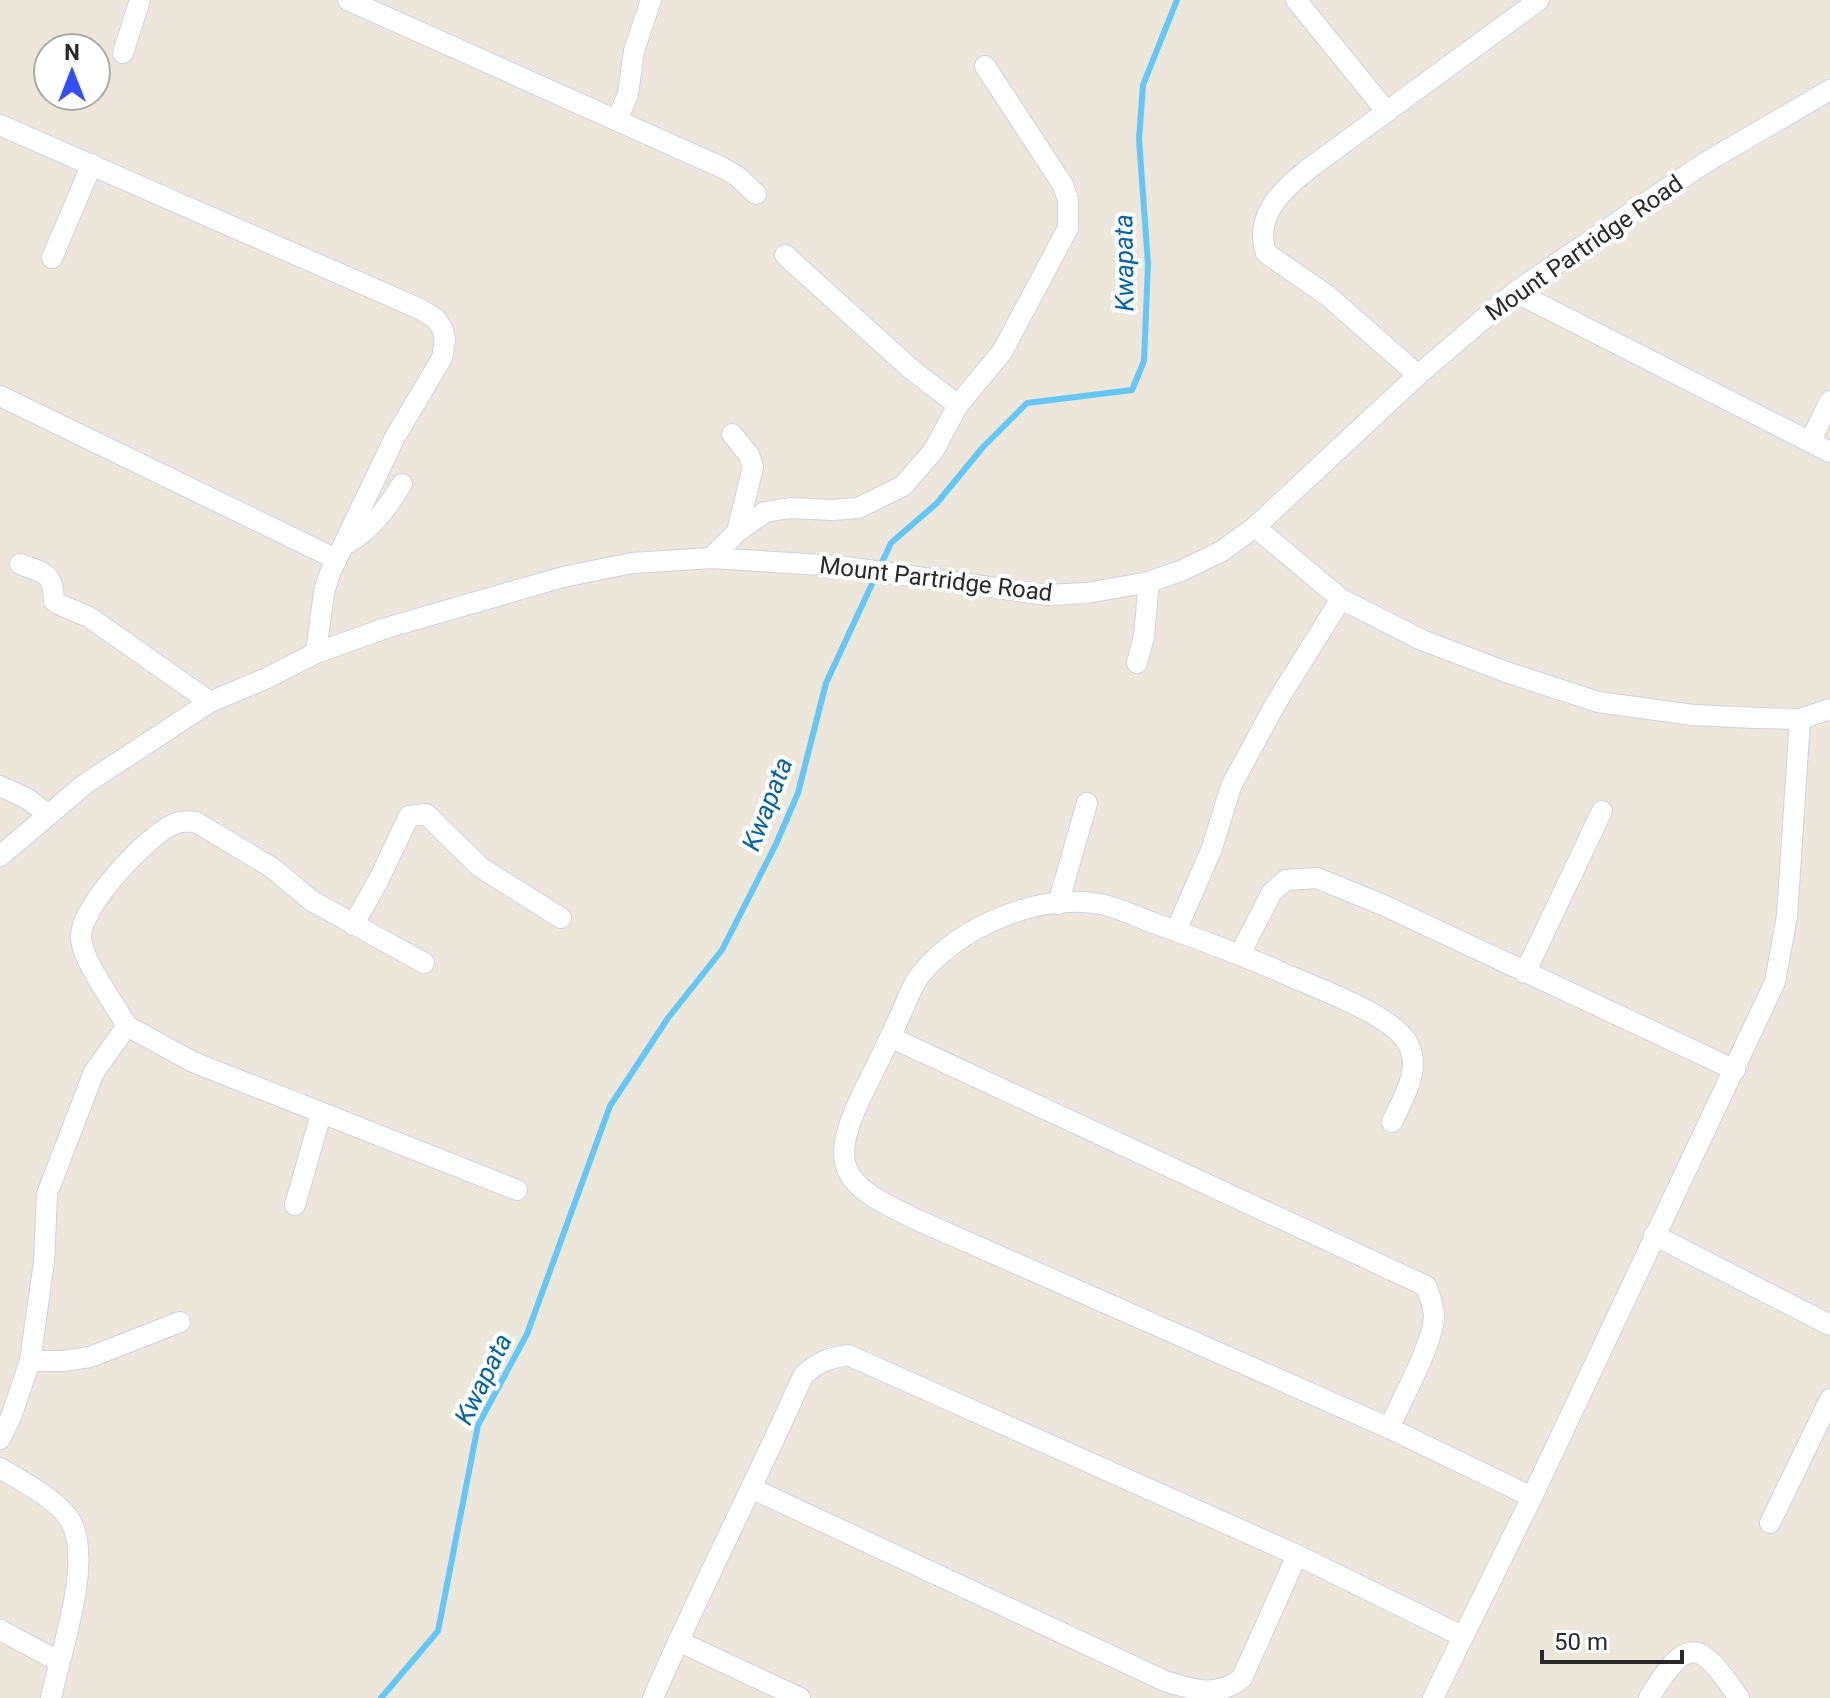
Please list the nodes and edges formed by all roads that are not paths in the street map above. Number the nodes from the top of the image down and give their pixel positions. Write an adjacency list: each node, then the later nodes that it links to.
1 (140, 0): 6 (street)
2 (348, 0): 10 (street)
3 (651, 0): 10 (street)
4 (1296, 0): 9 (street)
5 (1539, 0): 9 (street)
6 (123, 53)
7 (985, 66): 20 (street)
8 (1830, 90): 16 (street, Mount Partridge Road)
9 (1387, 112): 17 (street)
10 (617, 120): 13 (street)
11 (0, 125): 12 (street)
12 (92, 164): 15 (street); 27 (street)
13 (756, 194)
14 (785, 255): 20 (street)
15 (52, 258)
16 (1515, 292): 17 (street, Mount Partridge Road); 22 (street)
17 (1418, 375): 25 (street, Mount Partridge Road)
18 (0, 396): 27 (street)
19 (1830, 401): 22 (street)
20 (958, 405): 26 (street)
21 (732, 434): 26 (street)
22 (1810, 442): 23 (street)
23 (1830, 452)
24 (402, 484): 27 (street)
25 (1255, 527): 30 (street, Mount Partridge Road); 31 (street)
26 (737, 532): 28 (street)
27 (340, 552): 32 (street)
28 (711, 558): 30 (street, Mount Partridge Road); 32 (street, Mount Partridge Road)
29 (20, 564): 34 (street)
30 (1149, 582): 33 (street)
31 (1341, 599): 36 (street); 45 (street)
32 (316, 653): 34 (street, Mount Partridge Road)
33 (1137, 663)
34 (210, 702): 40 (street, Mount Partridge Road)
35 (1830, 709): 36 (street)
36 (1800, 719): 51 (street)
37 (0, 786): 40 (street)
38 (1087, 803): 42 (street)
39 (1602, 811): 48 (street)
40 (48, 814): 41 (street, Mount Partridge Road)
41 (0, 856)
42 (1058, 904): 45 (street); 50 (street)
43 (561, 918): 44 (street)
44 (353, 925): 47 (street); 49 (street)
45 (1176, 931): 46 (street)
46 (1240, 954): 48 (street); 53 (street)
47 (424, 963)
48 (1525, 973): 51 (street)
49 (127, 1026): 52 (street); 59 (street)
50 (890, 1037): 61 (street); 61 (street)
51 (1735, 1070): 56 (street)
52 (321, 1114): 54 (street); 55 (street)
53 (1392, 1122)
54 (517, 1190)
55 (295, 1205)
56 (1654, 1235): 58 (street); 65 (street)
57 (180, 1322): 59 (street)
58 (1830, 1325)
59 (30, 1361): 62 (street)
60 (1830, 1399): 66 (street)
61 (1389, 1428): 65 (street)
62 (0, 1439)
63 (0, 1468): 71 (street)
64 (753, 1489): 67 (street); 67 (street); 70 (street)
65 (1532, 1497): 69 (street)
66 (1770, 1523)
67 (1297, 1555): 69 (street)
68 (0, 1630): 71 (street)
69 (1462, 1636): 75 (street)
70 (678, 1641): 73 (street); 74 (street)
71 (58, 1661): 72 (street)
72 (51, 1698)
73 (653, 1698)
74 (800, 1698)
75 (1433, 1698)
76 (1649, 1698): 77 (street)
77 (1739, 1698)

